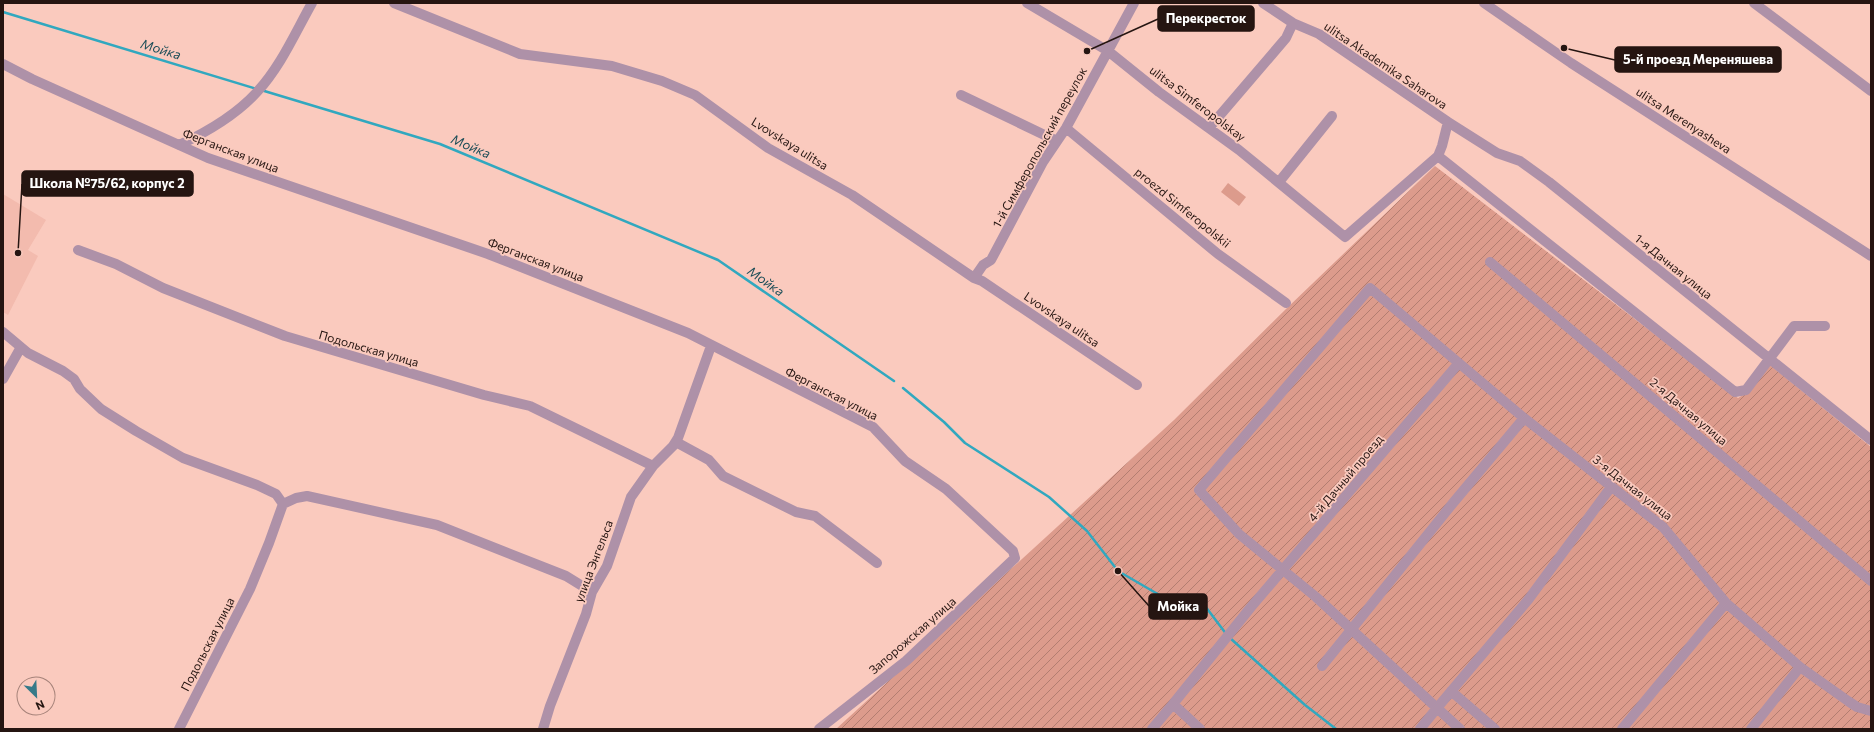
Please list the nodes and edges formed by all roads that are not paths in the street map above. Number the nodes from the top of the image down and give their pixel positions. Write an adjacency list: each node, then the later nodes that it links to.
1 (312, 3): 18 (street)
2 (394, 3): 24 (street, Lvovskaya ulitsa)
3 (1027, 3): 9 (street, ulitsa Simferopolskay)
4 (1134, 3): 9 (street, 1-й Симферопольский переулок)
5 (1263, 3): 8 (street, ulitsa Akademika Saharova)
6 (1484, 3): 22 (street, ulitsa Merenyasheva)
7 (1754, 3): 11 (street)
8 (1293, 23): 14 (street, ulitsa Akademika Saharova); 16 (street)
9 (1108, 51): 15 (street, 1-й Симферопольский переулок); 16 (street, ulitsa Simferopolskay)
10 (3, 64): 18 (street, Ферганская улица)
11 (1871, 91)
12 (962, 95): 17 (street)
13 (1332, 116): 20 (street)
14 (1450, 124): 19 (street); 30 (street, 1-я Дачная улица)
15 (1066, 128): 17 (street, 1-й Симферопольский переулок); 25 (street, proezd Simferopolskii)
16 (1209, 128): 20 (street, ulitsa Simferopolskay)
17 (1056, 141): 24 (street, 1-й Симферопольский переулок)
18 (179, 145): 28 (street, Ферганская улица)
19 (1438, 156): 20 (street, ulitsa Simferopolskay); 30 (street)
20 (1279, 182)
21 (78, 250): 37 (street, Подольская улица)
22 (1871, 256)
23 (1490, 262): 43 (street, 2-я Дачная улица)
24 (974, 278): 33 (street, Lvovskaya ulitsa)
25 (1286, 304)
26 (1826, 326): 30 (street)
27 (3, 332): 29 (street)
28 (711, 346): 36 (street, улица Энгельса); 40 (street, Ферганская улица)
29 (21, 347): 32 (street); 39 (street)
30 (1770, 358): 35 (street, 1-я Дачная улица)
31 (1458, 364): 34 (street, 3-я Дачная улица); 42 (street, 4-й Дачный проезд); 42 (street, 3-я Дачная улица)
32 (3, 379)
33 (1137, 385)
34 (1524, 418): 38 (street, 3-я Дачная улица); 46 (street)
35 (1871, 440)
36 (676, 442): 37 (street, улица Энгельса); 41 (street)
37 (652, 466): 44 (street, улица Энгельса)
38 (1611, 487): 45 (street, 3-я Дачная улица); 49 (street)
39 (283, 504): 44 (street); 53 (street, Подольская улица)
40 (1015, 555): 55 (street, Запорожская улица)
41 (877, 563)
42 (1284, 570): 46 (street); 50 (street, 4-й Дачный проезд)
43 (1871, 581)
44 (592, 592): 54 (street, улица Энгельса)
45 (1726, 603): 48 (street, 3-я Дачная улица); 61 (street)
46 (1352, 629): 47 (street); 51 (street)
47 (1322, 666)
48 (1800, 667): 52 (street, 3-я Дачная улица); 62 (street)
49 (1451, 691): 51 (street); 60 (street)
50 (1173, 704): 56 (street, 4-й Дачный проезд); 57 (street)
51 (1437, 708): 58 (street); 59 (street)
52 (1871, 711)
53 (179, 729)
54 (543, 729)
55 (819, 729)
56 (1152, 729)
57 (1200, 729)
58 (1420, 729)
59 (1460, 729)
60 (1495, 729)
61 (1622, 729)
62 (1751, 729)

